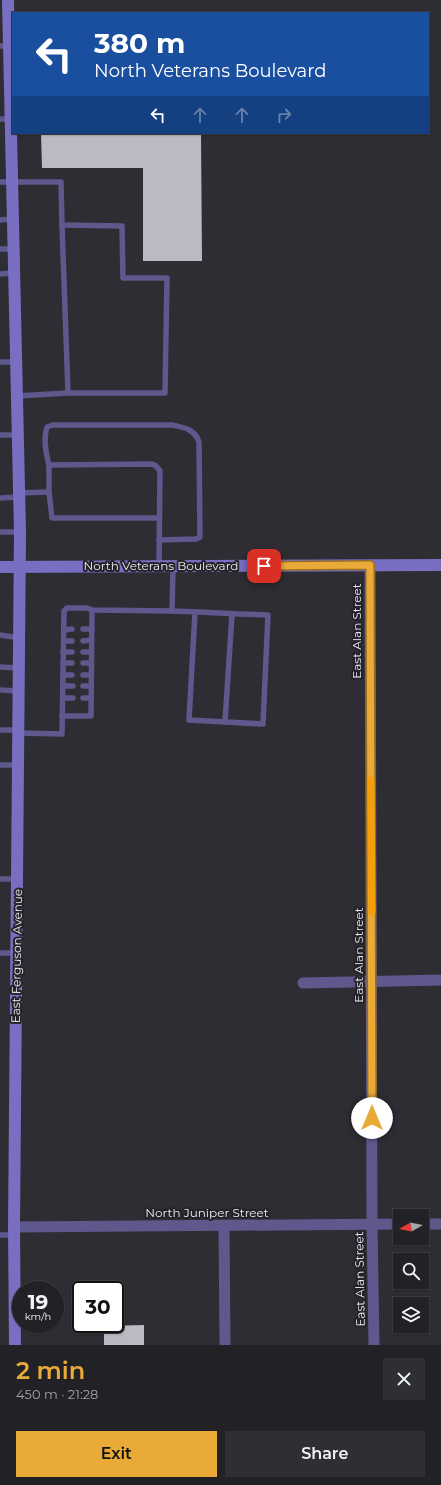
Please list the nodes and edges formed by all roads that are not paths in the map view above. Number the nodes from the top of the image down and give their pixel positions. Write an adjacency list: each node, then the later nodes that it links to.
1 (8, 0): 2 (main road, East Ferguson Avenue)
2 (4, 46): 3 (main road, East Ferguson Avenue)
3 (5, 119): 4 (main road, East Ferguson Avenue)
4 (6, 182): 5 (main road, East Ferguson Avenue); 7 (lane)
5 (13, 219): 6 (lane); 9 (main road, East Ferguson Avenue)
6 (0, 220)
7 (62, 225): 14 (lane); 14 (lane)
8 (0, 249): 9 (lane)
9 (14, 249): 10 (main road, East Ferguson Avenue)
10 (14, 273): 11 (lane); 13 (main road, East Ferguson Avenue)
11 (0, 274)
12 (0, 362): 13 (lane)
13 (16, 362): 15 (main road, East Ferguson Avenue)
14 (68, 393): 15 (lane)
15 (17, 396): 17 (main road, East Ferguson Avenue)
16 (0, 435): 17 (lane)
17 (18, 435): 20 (main road, East Ferguson Avenue)
18 (49, 465): 19 (lane); 22 (lane); 25 (lane)
19 (49, 492): 20 (lane); 22 (lane)
20 (19, 495): 21 (lane); 24 (main road, East Ferguson Avenue)
21 (0, 498)
22 (159, 518): 25 (lane)
23 (0, 532): 24 (lane)
24 (20, 532): 31 (main road, East Ferguson Avenue)
25 (159, 540): 28 (lane)
26 (441, 564): 27 (main road, North Veterans Boulevard)
27 (370, 565): 29 (main road, North Veterans Boulevard); 81 (street, East Alan Street)
28 (159, 566): 29 (main road, North Veterans Boulevard); 31 (main road, North Veterans Boulevard)
29 (173, 566): 33 (lane)
30 (0, 567): 31 (main road, North Veterans Boulevard)
31 (20, 567): 41 (main road, East Ferguson Avenue)
32 (92, 610): 33 (lane); 37 (lane); 38 (lane)
33 (172, 611): 34 (lane)
34 (195, 612): 35 (lane); 71 (lane)
35 (232, 614): 71 (lane); 71 (lane)
36 (83, 629): 37 (lane)
37 (92, 629): 43 (lane)
38 (64, 630): 39 (lane); 44 (lane)
39 (72, 630)
40 (0, 635): 41 (lane)
41 (20, 638): 55 (main road, East Ferguson Avenue)
42 (83, 640): 43 (lane)
43 (91, 640): 49 (lane)
44 (64, 641): 45 (lane); 46 (lane)
45 (72, 641)
46 (63, 652): 47 (lane); 50 (lane)
47 (72, 652)
48 (83, 652): 49 (lane)
49 (91, 652): 53 (lane)
50 (63, 663): 51 (lane); 57 (lane)
51 (72, 663)
52 (83, 663): 53 (lane)
53 (91, 663): 56 (lane)
54 (0, 667): 55 (lane)
55 (20, 668): 65 (main road, East Ferguson Avenue)
56 (91, 674): 59 (lane); 63 (lane)
57 (63, 675): 58 (lane); 60 (lane)
58 (72, 675)
59 (83, 675)
60 (63, 686): 61 (lane); 66 (lane)
61 (72, 686)
62 (83, 686): 63 (lane)
63 (91, 686): 69 (lane)
64 (0, 690): 65 (lane)
65 (19, 691): 73 (main road, East Ferguson Avenue)
66 (63, 698): 67 (lane); 70 (lane)
67 (73, 698)
68 (83, 698): 69 (lane)
69 (91, 698): 70 (lane)
70 (62, 716): 73 (lane)
71 (225, 722)
72 (0, 730): 73 (lane)
73 (19, 732): 75 (main road, East Ferguson Avenue)
74 (0, 765): 75 (lane)
75 (18, 765): 77 (main road, East Ferguson Avenue)
76 (0, 879): 77 (lane)
77 (18, 879): 79 (main road, East Ferguson Avenue)
78 (0, 953): 79 (lane)
79 (17, 953): 88 (main road, East Ferguson Avenue)
80 (441, 980): 81 (street)
81 (372, 982): 82 (street); 83 (street, East Alan Street)
82 (303, 983)
83 (372, 1224): 84 (street, North Juniper Street); 87 (street, North Juniper Street); 92 (street, East Alan Street)
84 (393, 1224)
85 (429, 1224): 86 (street)
86 (441, 1224)
87 (224, 1226): 88 (street, North Juniper Street); 91 (street)
88 (14, 1231): 89 (lane); 90 (main road, East Ferguson Avenue)
89 (0, 1236)
90 (15, 1345)
91 (225, 1345)
92 (374, 1345)

